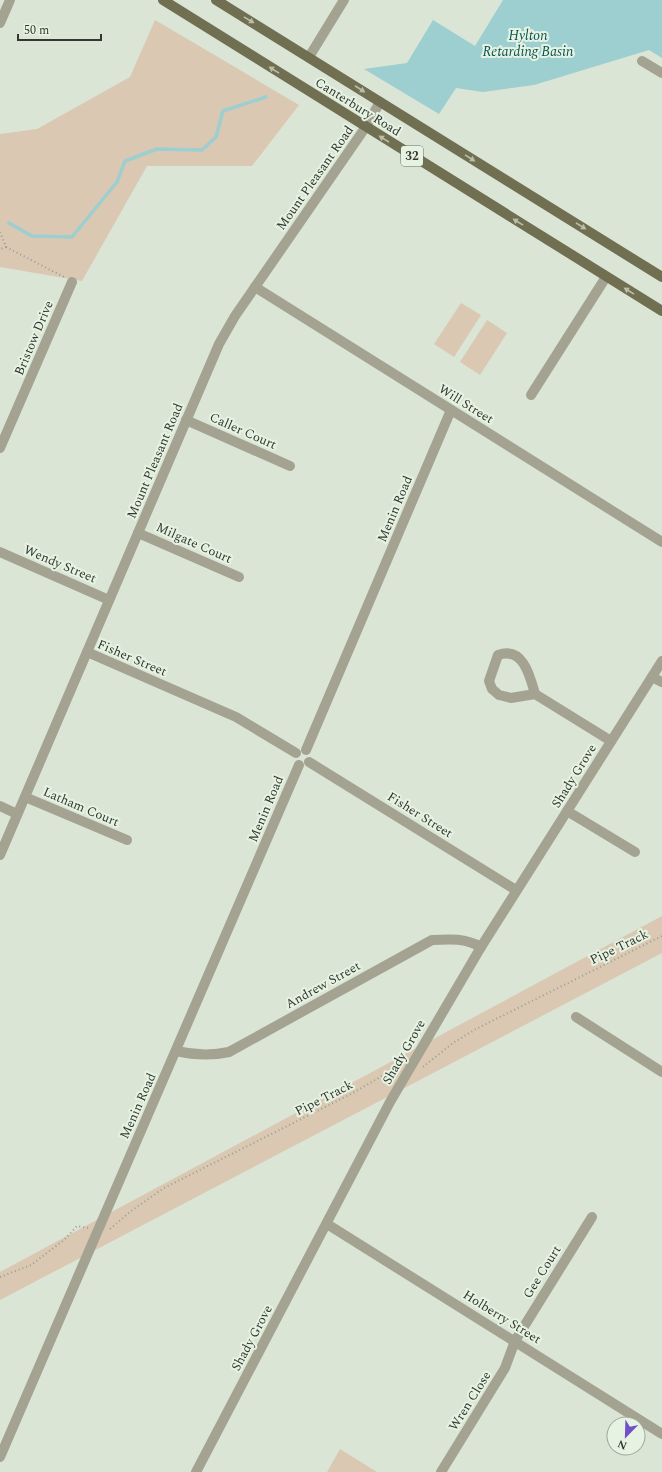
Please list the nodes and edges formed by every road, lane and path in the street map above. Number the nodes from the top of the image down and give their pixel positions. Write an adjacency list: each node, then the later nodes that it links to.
1 (10, 0): 5 (street)
2 (163, 0): 10 (main road, Canterbury Road / 32, one-way to 2)
3 (216, 0): 6 (main road, Canterbury Road / 32, one-way to 6)
4 (344, 0): 6 (street)
5 (0, 24)
6 (309, 57): 9 (main road, Canterbury Road / 32, one-way to 9)
7 (642, 61): 8 (street)
8 (662, 74)
9 (380, 102): 10 (street, Mount Pleasant Road); 15 (main road, Canterbury Road / 32, one-way to 15)
10 (366, 128): 14 (main road, Canterbury Road / 32, one-way to 10); 17 (street, Mount Pleasant Road)
11 (0, 232): 12 (path)
12 (6, 247): 13 (path); 16 (path)
13 (0, 249)
14 (606, 276): 18 (main road, Canterbury Road / 32, one-way to 14); 19 (street)
15 (662, 277)
16 (72, 282): 22 (street, Bristow Drive)
17 (255, 287): 20 (street, Will Street); 21 (street, Mount Pleasant Road)
18 (662, 311)
19 (530, 395)
20 (452, 410): 25 (street, Will Street); 35 (street, Menin Road)
21 (186, 420): 23 (street, Caller Court); 24 (street, Mount Pleasant Road)
22 (0, 448)
23 (290, 466)
24 (138, 533): 27 (street, Milgate Court); 28 (street, Mount Pleasant Road)
25 (662, 542)
26 (0, 552): 28 (street, Wendy Street)
27 (239, 577)
28 (109, 600): 29 (street, Mount Pleasant Road)
29 (86, 652): 35 (street, Fisher Street); 38 (street, Mount Pleasant Road)
30 (662, 661): 31 (street, Shady Grove)
31 (652, 677): 32 (street); 34 (street, Shady Grove)
32 (662, 682)
33 (534, 694): 33 (street); 34 (street)
34 (611, 741): 40 (street, Shady Grove)
35 (301, 751): 36 (street); 37 (street)
36 (309, 762): 37 (street); 45 (street, Fisher Street)
37 (299, 765): 49 (street, Menin Road)
38 (24, 797): 41 (street, Mount Pleasant Road); 42 (street, Latham Court)
39 (0, 806): 41 (street)
40 (567, 811): 43 (street); 45 (street, Shady Grove)
41 (18, 814): 44 (street, Mount Pleasant Road)
42 (127, 840)
43 (635, 852)
44 (0, 855)
45 (516, 890): 47 (street, Shady Grove)
46 (662, 936): 50 (path, Pipe Track)
47 (481, 947): 49 (street, Andrew Street); 50 (street, Shady Grove)
48 (576, 1017): 51 (street)
49 (176, 1051): 54 (street, Menin Road)
50 (408, 1071): 53 (street, Shady Grove); 54 (path, Pipe Track)
51 (662, 1072)
52 (592, 1217): 56 (street, Gee Court)
53 (327, 1224): 56 (street, Holberry Street); 59 (street, Shady Grove)
54 (98, 1230): 55 (path, Pipe Track); 58 (street, Menin Road)
55 (0, 1277)
56 (515, 1341): 57 (street, Holberry Street); 60 (street, Wren Close)
57 (662, 1434)
58 (0, 1457)
59 (196, 1472)
60 (441, 1472)

